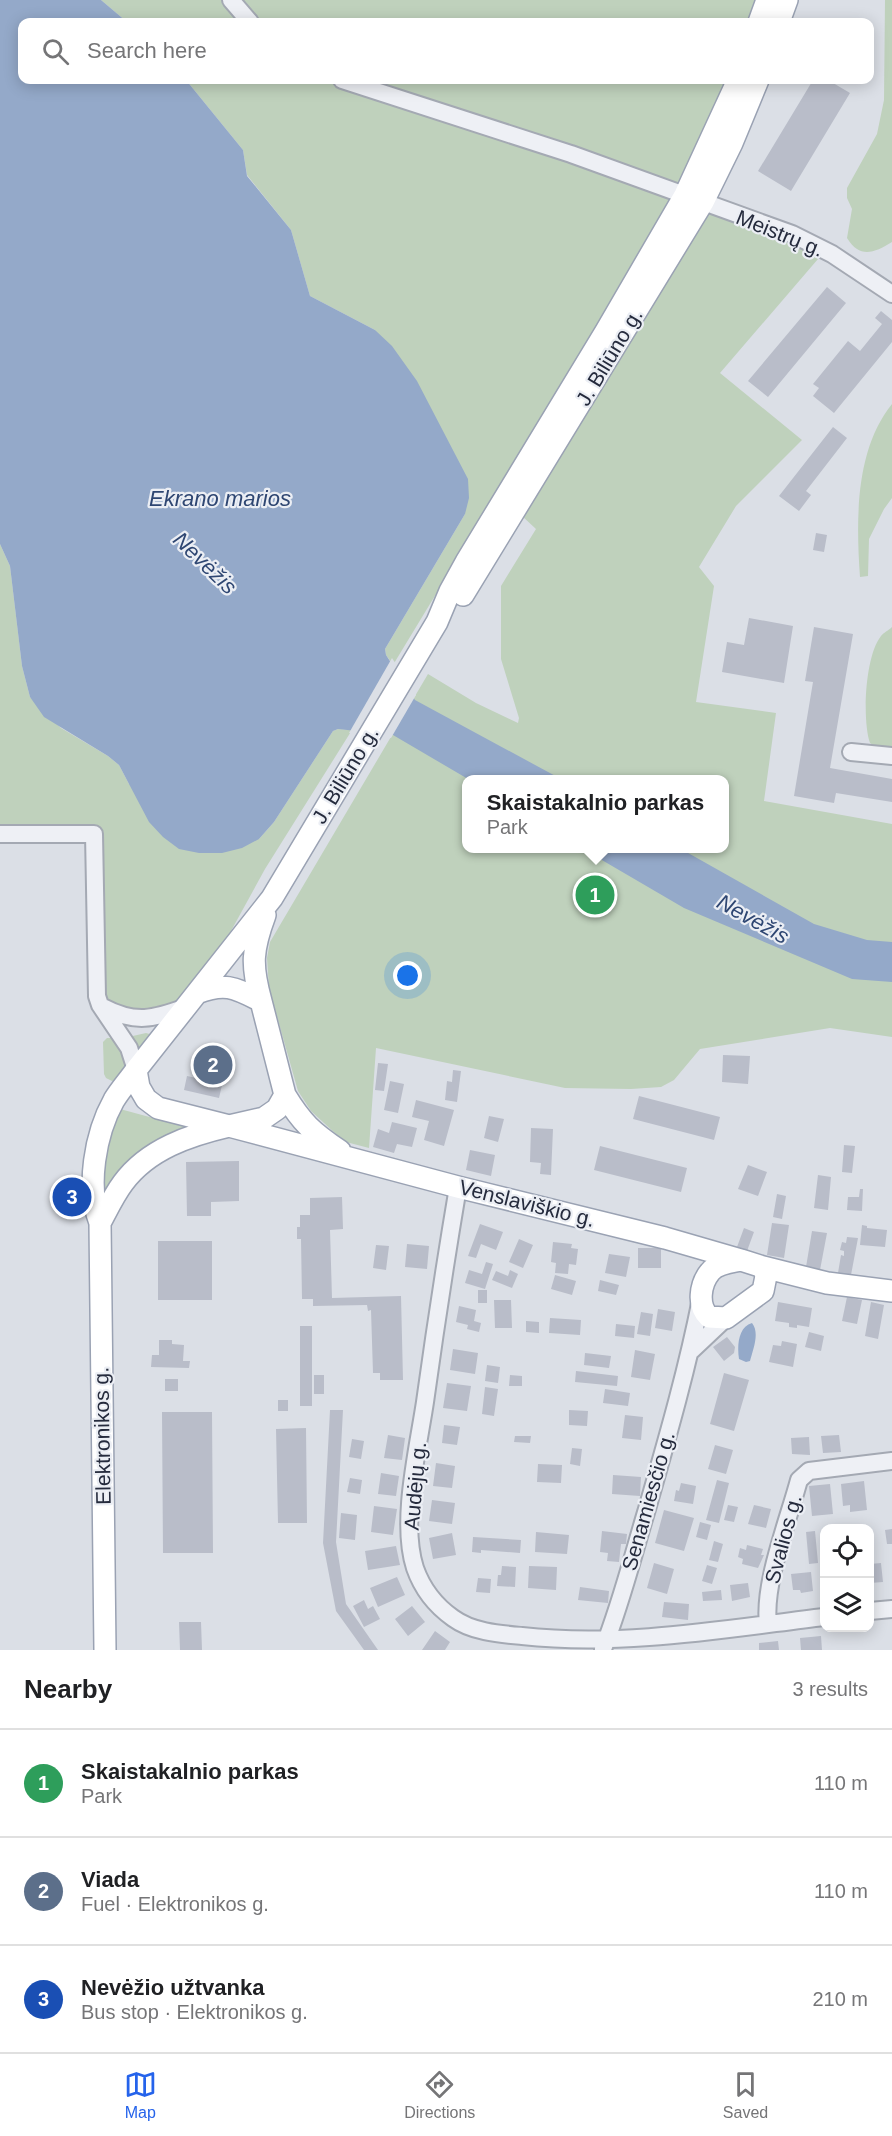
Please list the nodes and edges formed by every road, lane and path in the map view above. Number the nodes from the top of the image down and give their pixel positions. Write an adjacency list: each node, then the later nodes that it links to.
1 (231, 0): 4 (street)
2 (767, 0): 5 (main road)
3 (787, 0): 6 (main road)
4 (247, 18)
5 (760, 18)
6 (780, 18)
7 (354, 84): 10 (street, Meistrų g.)
8 (736, 84): 10 (main road, J. Biliūno g.)
9 (756, 84): 10 (main road, J. Biliūno g.)
10 (694, 198): 11 (street, Meistrų g.); 15 (main road, J. Biliūno g.)
11 (892, 294)
12 (851, 752): 13 (street)
13 (892, 756)
14 (0, 834): 18 (street)
15 (272, 898): 16 (main road, J. Biliūno g.); 17 (main road, J. Biliūno g.)
16 (192, 1000): 17 (main road); 18 (street); 19 (main road)
17 (261, 1001): 20 (main road)
18 (100, 1005): 19 (street)
19 (136, 1070): 21 (main road); 24 (main road, Elektronikos g.)
20 (285, 1095): 21 (main road); 22 (main road, Venslaviškio g.)
21 (229, 1126): 22 (main road, Venslaviškio g.); 24 (main road)
22 (353, 1159): 23 (main road, Venslaviškio g.)
23 (458, 1187): 25 (main road, Venslaviškio g.); 40 (street, Audėjų g.)
24 (100, 1223): 41 (main road, Elektronikos g.)
25 (700, 1249): 26 (main road, Venslaviškio g.); 28 (main road)
26 (741, 1260): 27 (main road); 28 (main road)
27 (763, 1267): 29 (main road); 30 (main road)
28 (709, 1272): 32 (main road)
29 (794, 1276): 30 (main road); 31 (main road)
30 (763, 1291): 33 (main road)
31 (892, 1291)
32 (701, 1299): 33 (main road); 34 (street, Senamiesčio g.)
33 (726, 1318): 34 (street)
34 (690, 1352): 40 (street, Senamiesčio g.)
35 (892, 1461): 39 (street, Svalios g.)
36 (892, 1609): 37 (street)
37 (874, 1611)
38 (820, 1618): 39 (street, Audėjų g.)
39 (768, 1624): 40 (street, Audėjų g.)
40 (605, 1645)
41 (105, 1650)

